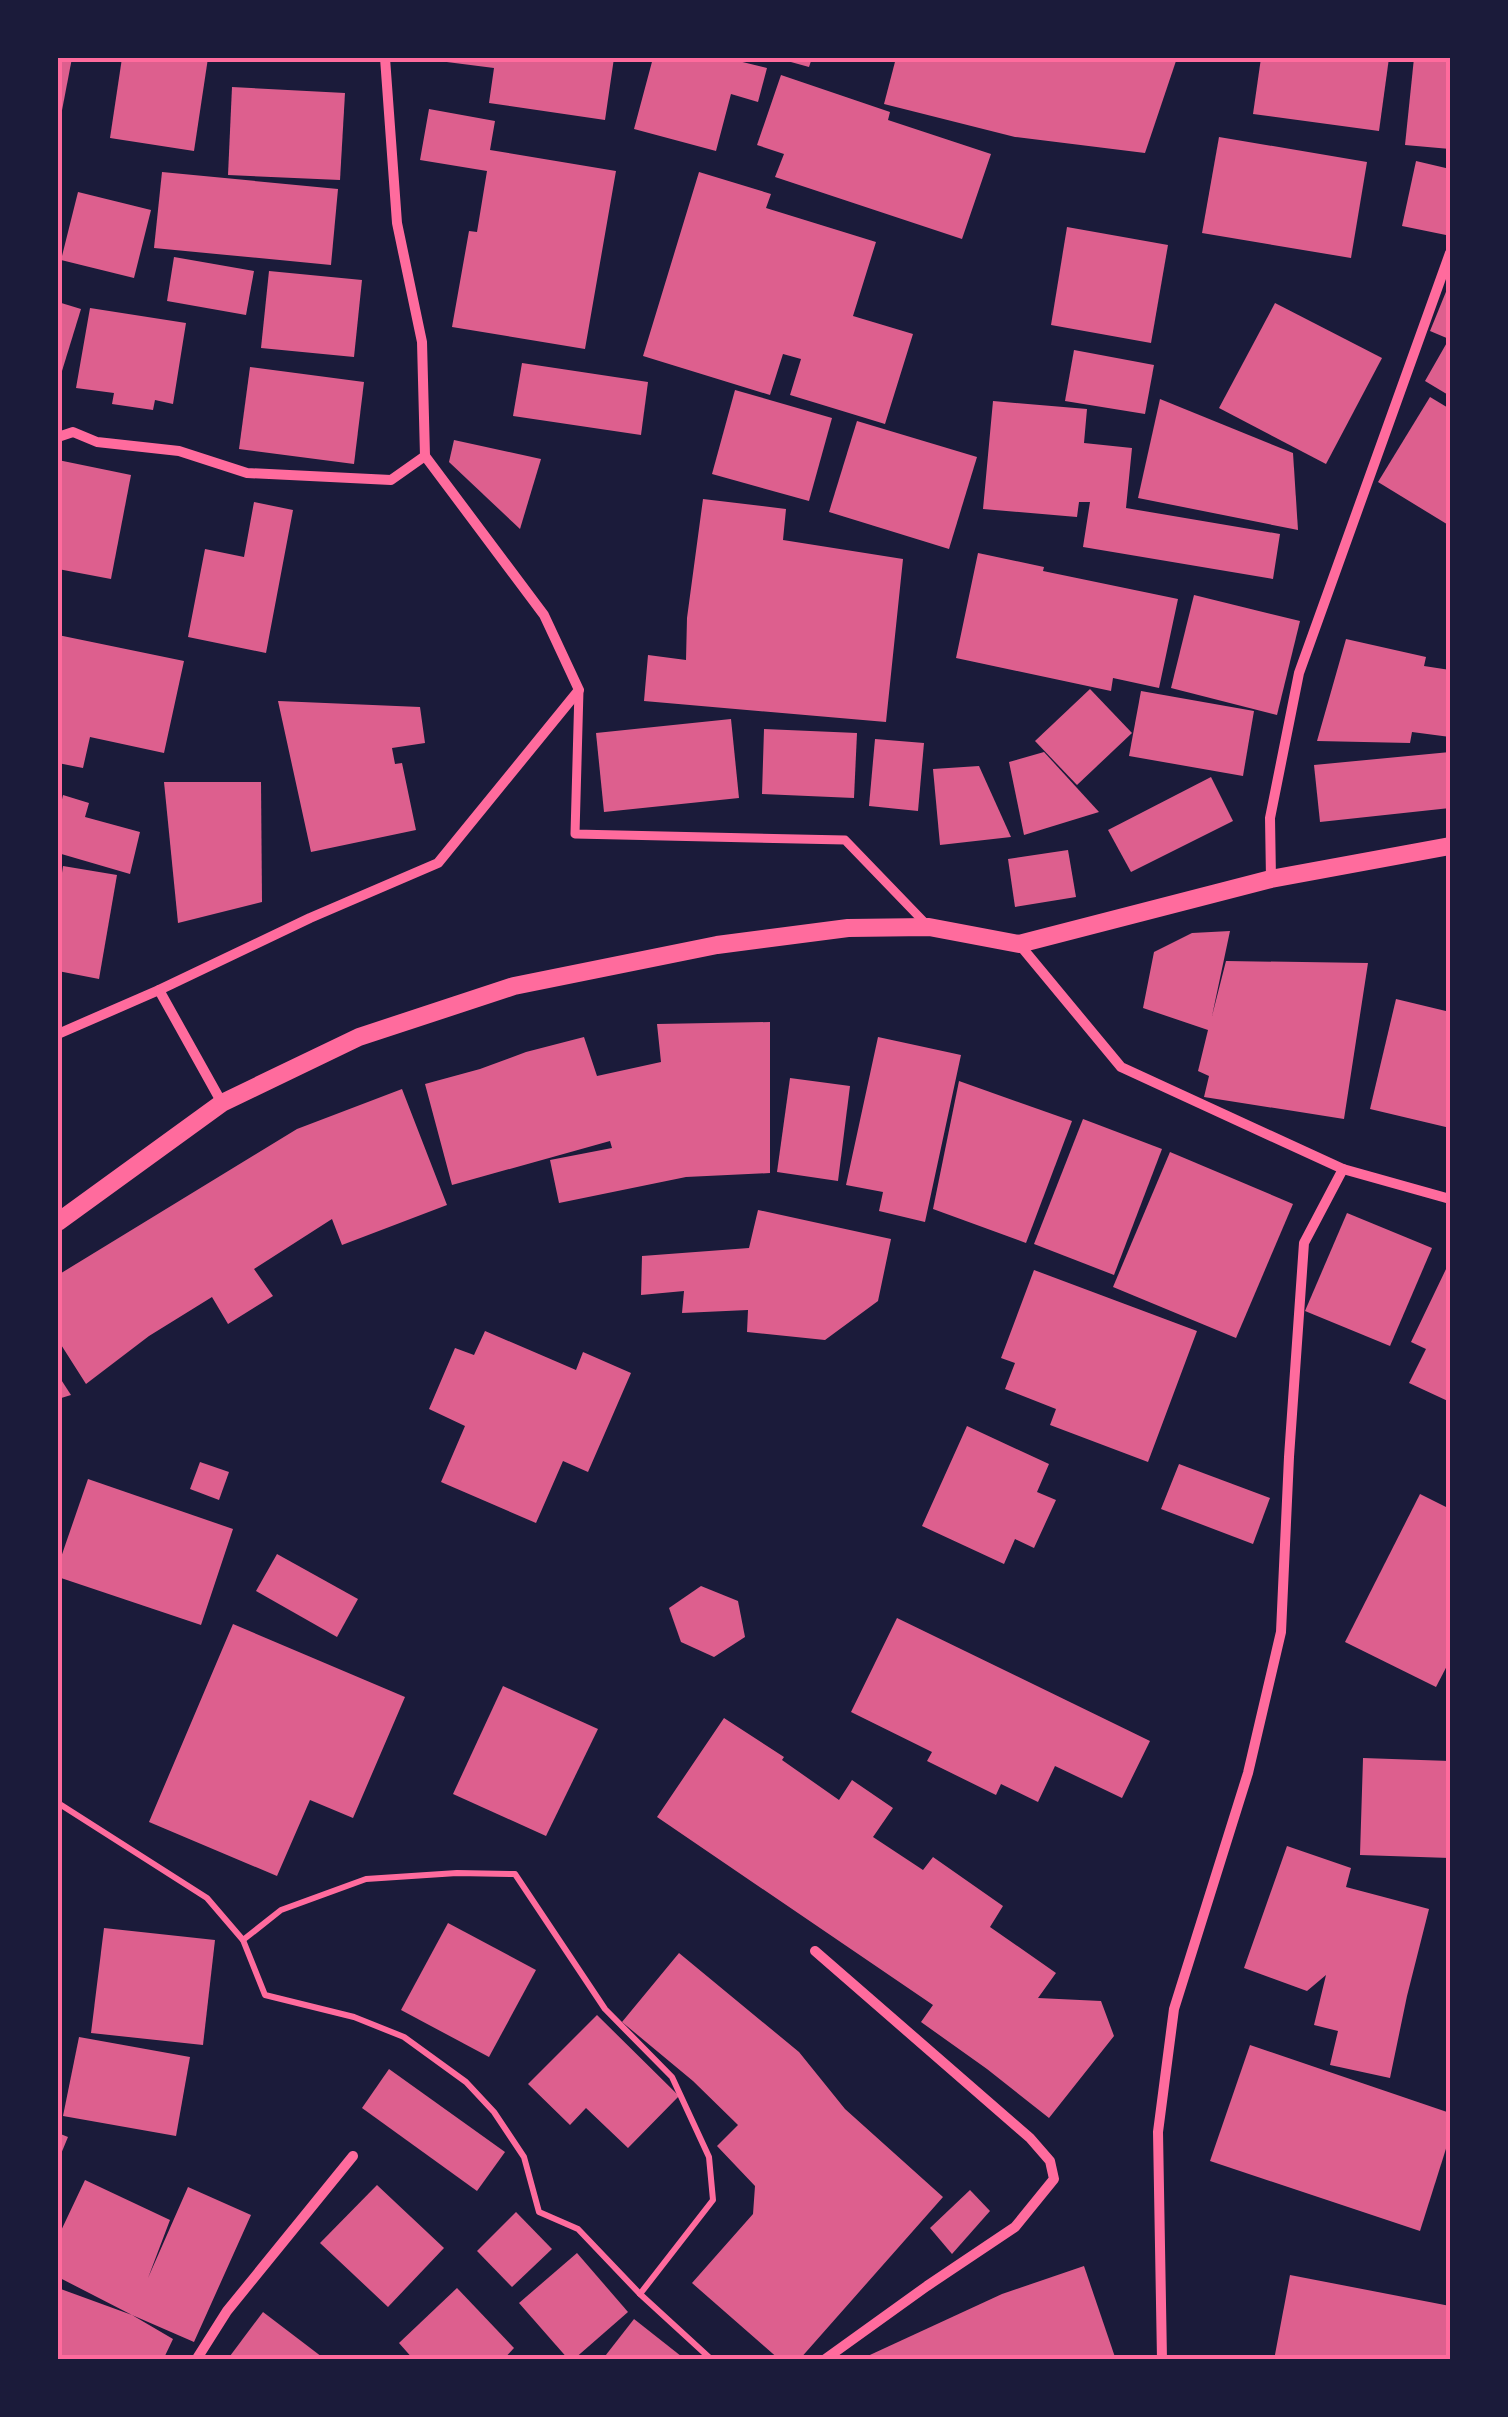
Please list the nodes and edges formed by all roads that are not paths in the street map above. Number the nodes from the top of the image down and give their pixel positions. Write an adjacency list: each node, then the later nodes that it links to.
1 (370, 58): 2 (street)
2 (385, 59): 5 (street)
3 (1450, 252): 8 (street)
4 (58, 437): 5 (street)
5 (425, 456): 6 (street)
6 (579, 690): 9 (street); 11 (street)
7 (1450, 846): 8 (street)
8 (1271, 880): 10 (street)
9 (929, 927): 10 (street); 13 (street)
10 (1019, 944): 14 (street)
11 (160, 990): 12 (street); 13 (street)
12 (58, 1034)
13 (222, 1103): 16 (street)
14 (1344, 1169): 15 (street); 21 (street)
15 (1450, 1199)
16 (58, 1222)
17 (815, 1951): 20 (street)
18 (353, 2156): 19 (street)
19 (196, 2360)
20 (824, 2360)
21 (1162, 2360)

